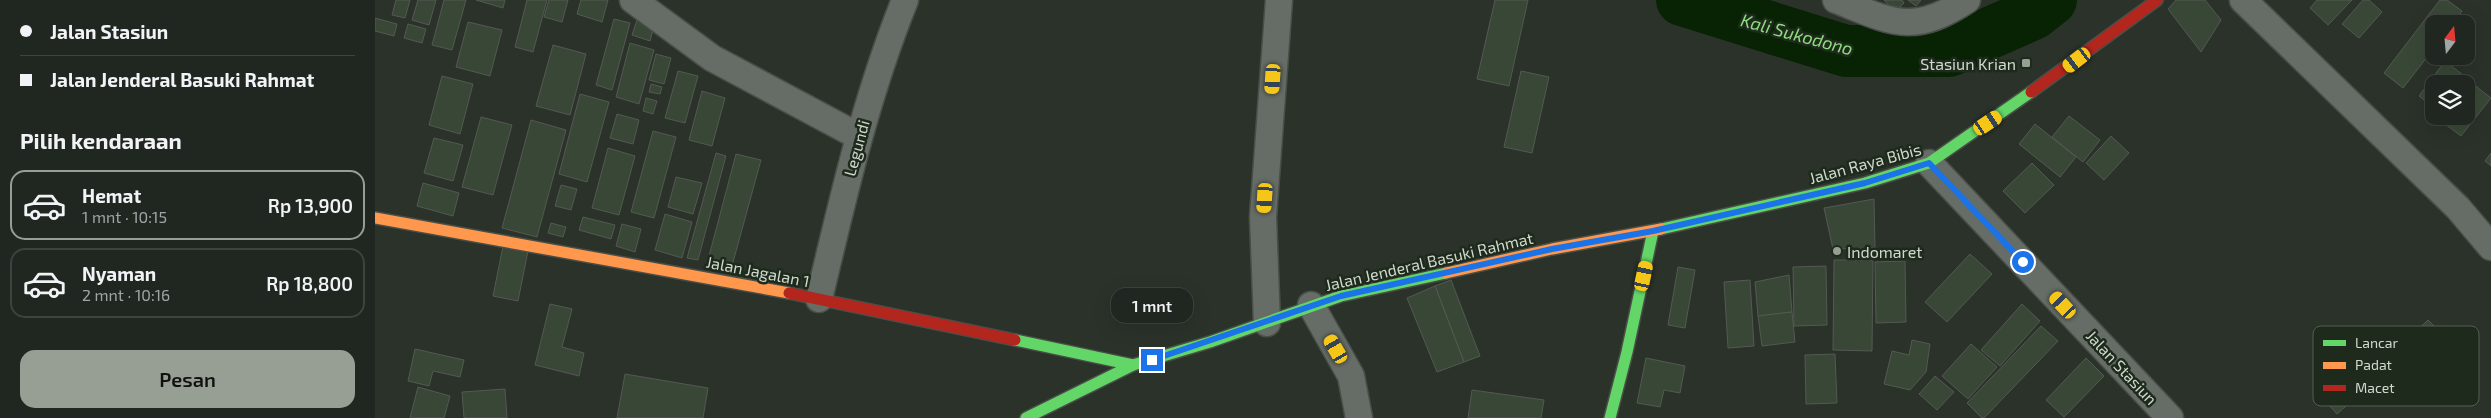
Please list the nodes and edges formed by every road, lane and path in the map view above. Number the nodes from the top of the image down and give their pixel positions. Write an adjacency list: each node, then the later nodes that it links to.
1 (633, 0): 8 (street)
2 (905, 0): 8 (street, Legundi)
3 (1279, 0): 16 (street)
4 (1836, 0): 5 (street)
5 (1967, 0)
6 (2157, 0): 9 (main road, Jalan Raya Bibis)
7 (2243, 0): 13 (street)
8 (858, 136): 14 (street, Legundi)
9 (1929, 163): 11 (main road, Jalan Raya Bibis); 21 (street, Jalan Stasiun)
10 (375, 218): 14 (main road, Jalan Jagalan 1)
11 (1653, 231): 12 (main road, Jalan Raya Bibis); 20 (main road)
12 (1591, 242): 15 (main road, Jalan Jenderal Basuki Rahmat)
13 (2491, 247)
14 (819, 299): 17 (main road, Jalan Jagalan 1)
15 (1311, 305): 16 (main road, Jalan Jenderal Basuki Rahmat); 19 (street)
16 (1267, 323): 17 (main road, Jalan Jenderal Basuki Rahmat)
17 (1133, 365): 18 (main road, Jalan Jenderal Basuki Rahmat)
18 (1026, 418)
19 (1359, 418)
20 (1610, 418)
21 (2170, 418)

